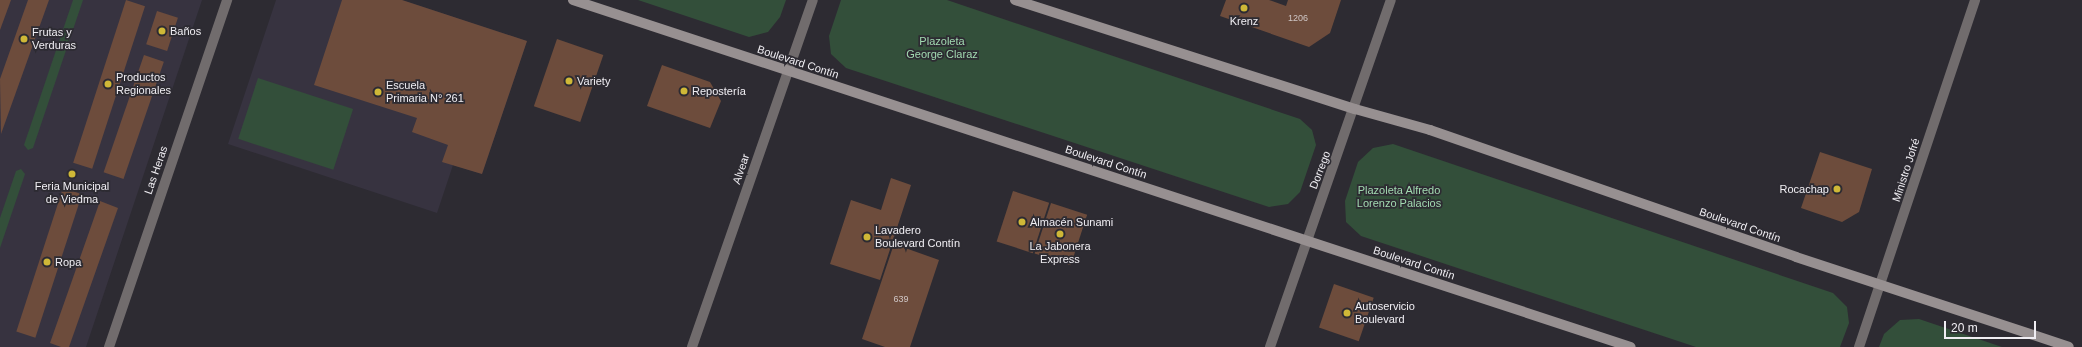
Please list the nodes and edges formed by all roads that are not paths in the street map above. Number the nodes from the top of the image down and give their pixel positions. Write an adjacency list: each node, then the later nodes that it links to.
1 (227, 0): 11 (street, Las Heras)
2 (574, 0): 7 (main road, Boulevard Contín)
3 (813, 0): 7 (street, Alvear)
4 (1015, 0): 8 (main road, Boulevard Contín)
5 (1391, 0): 8 (street, Dorrego)
6 (1975, 0): 10 (street, Ministro Jofré)
7 (788, 72): 9 (main road, Boulevard Contín); 12 (street, Alvear)
8 (1354, 109): 9 (street, Dorrego); 10 (main road, Boulevard Contín)
9 (1306, 240): 13 (street, Dorrego); 14 (main road, Boulevard Contín)
10 (1882, 283): 15 (street, Ministro Jofré); 16 (main road, Boulevard Contín)
11 (109, 347)
12 (692, 347)
13 (1270, 347)
14 (1631, 347)
15 (1859, 347)
16 (2069, 347)

